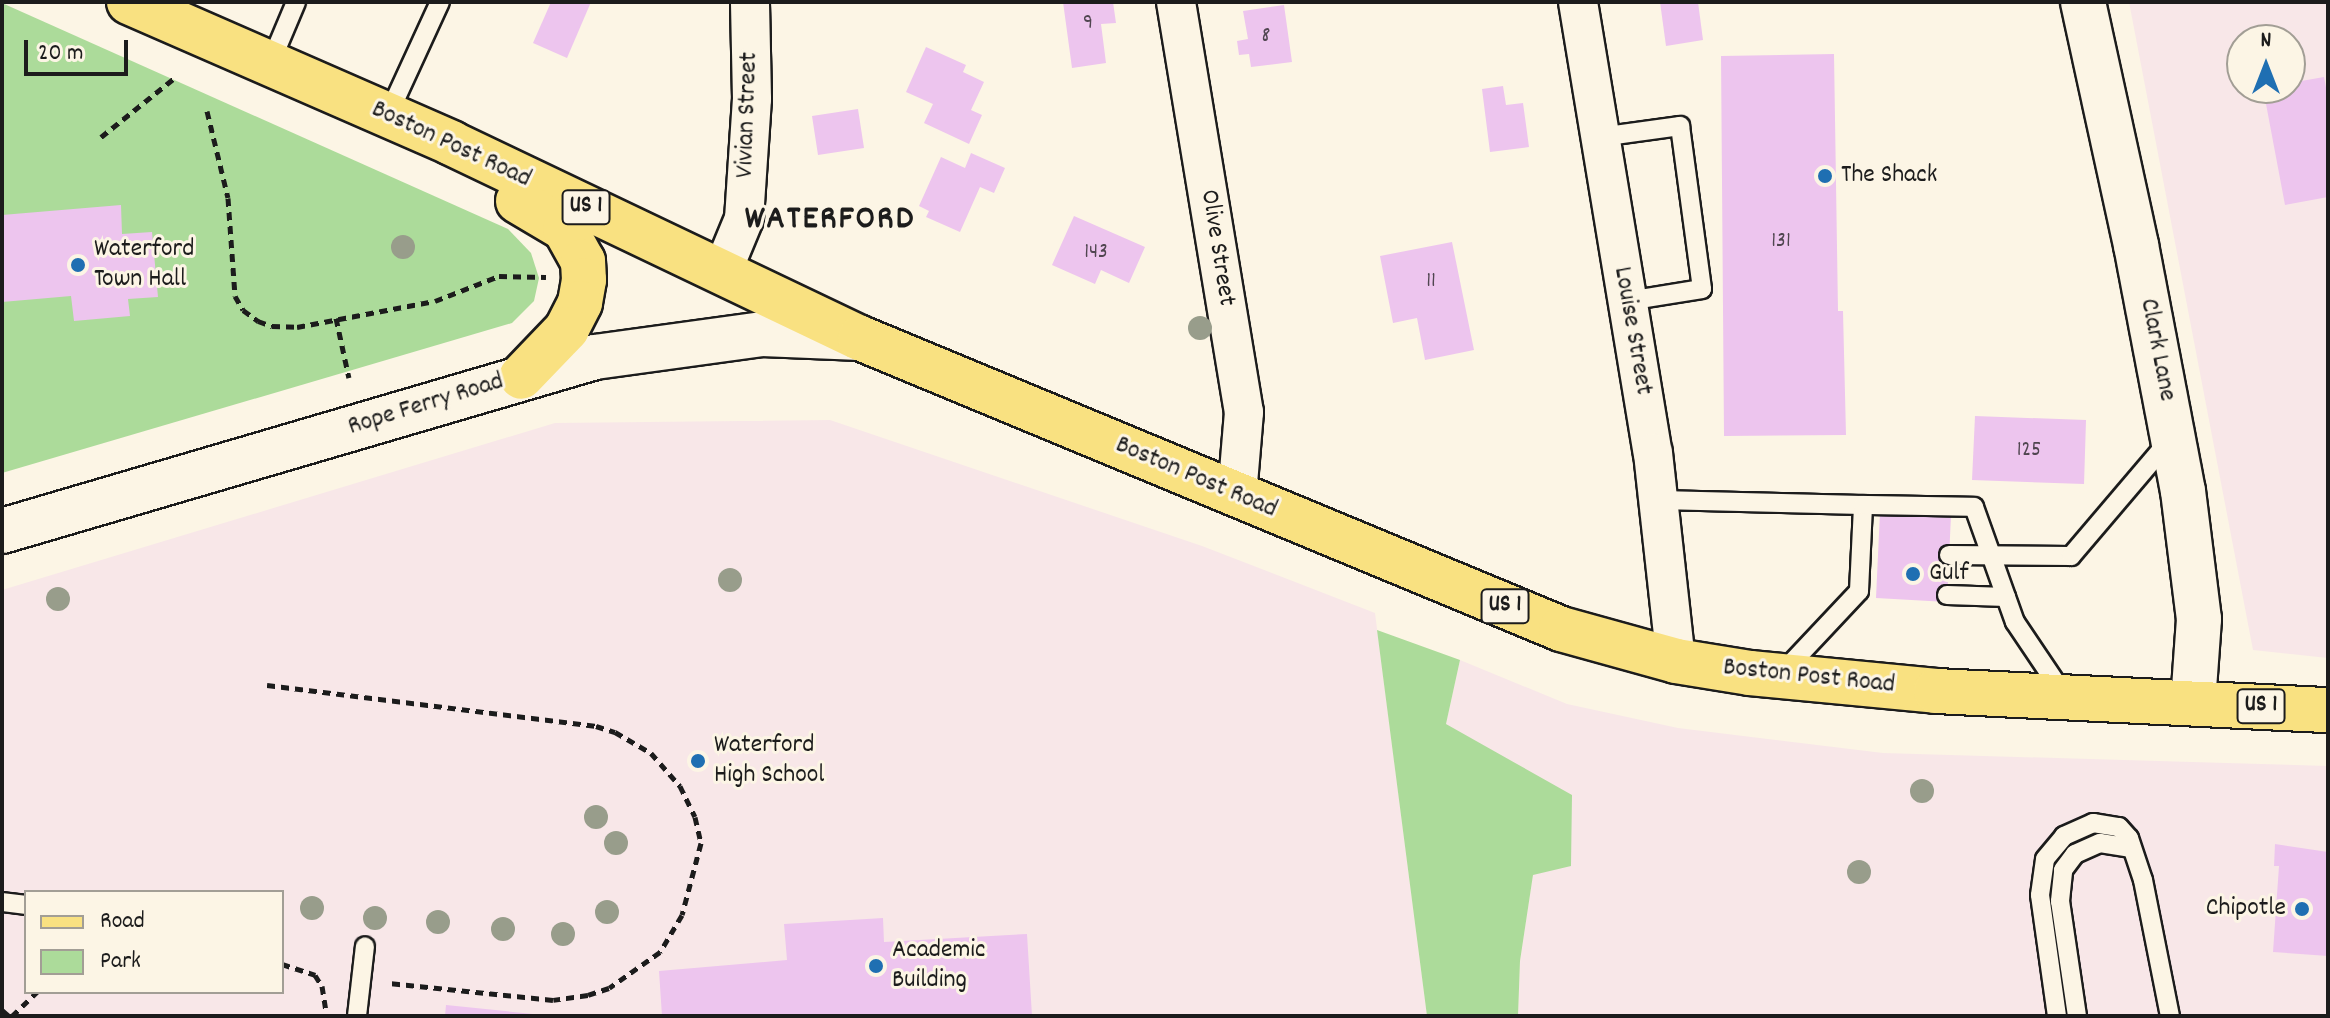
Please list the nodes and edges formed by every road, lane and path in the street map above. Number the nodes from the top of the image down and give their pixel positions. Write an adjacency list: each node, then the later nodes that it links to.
1 (129, 2): 8 (main road, Boston Post Road / US 1)
2 (296, 2): 8 (lane)
3 (440, 2): 11 (lane)
4 (750, 2): 15 (street, Vivian Street)
5 (1176, 2): 23 (street, Olive Street)
6 (1578, 2): 13 (street, Louise Street)
7 (2083, 2): 22 (main road, Clark Lane)
8 (270, 64): 11 (main road, Boston Post Road / US 1)
9 (177, 76): 12 (path)
10 (207, 111): 18 (path)
11 (388, 115): 14 (main road, Boston Post Road / US 1)
12 (101, 137)
13 (1600, 137): 17 (street, Louise Street); 17 (lane)
14 (451, 143): 15 (main road, Boston Post Road / US 1); 20 (main road)
15 (722, 272): 19 (main road, Boston Post Road / US 1)
16 (551, 277): 18 (path)
17 (1627, 301): 24 (street, Louise Street)
18 (336, 318): 21 (path)
19 (860, 338): 20 (main road, Rope Ferry Road); 23 (main road, Boston Post Road / US 1)
20 (521, 377): 26 (main road, Rope Ferry Road)
21 (349, 378)
22 (2174, 436): 28 (lane); 35 (main road, Clark Lane)
23 (1237, 495): 31 (main road, Boston Post Road / US 1)
24 (1659, 500): 25 (lane); 31 (street, Louise Street)
25 (1863, 505): 28 (lane); 32 (lane)
26 (2, 531)
27 (1949, 555): 28 (lane)
28 (1992, 557): 30 (lane)
29 (1947, 595): 30 (lane)
30 (2006, 597): 34 (lane)
31 (1676, 661): 32 (main road, Boston Post Road / US 1)
32 (1779, 676): 34 (main road, Boston Post Road / US 1)
33 (267, 685): 42 (path)
34 (2065, 697): 35 (main road, Boston Post Road / US 1)
35 (2193, 702): 36 (main road, Boston Post Road / US 1)
36 (2328, 710)
37 (2132, 848): 48 (lane); 49 (lane); 50 (lane)
38 (2, 902): 39 (lane)
39 (24, 905)
40 (365, 946): 47 (lane)
41 (284, 965): 46 (path)
42 (388, 993)
43 (35, 994): 45 (path)
44 (2, 1010): 45 (path)
45 (10, 1016)
46 (327, 1016)
47 (357, 1016)
48 (2057, 1016)
49 (2077, 1016)
50 (2170, 1016)

